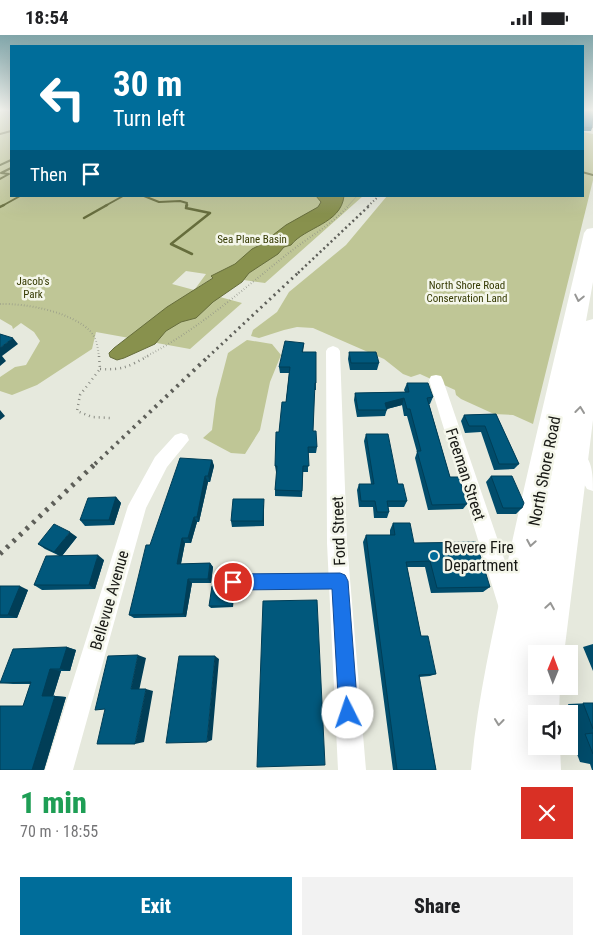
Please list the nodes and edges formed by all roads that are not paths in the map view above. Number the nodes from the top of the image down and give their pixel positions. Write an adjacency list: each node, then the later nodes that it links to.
1 (593, 233): 11 (highway, North Shore Road, one-way to 11)
2 (593, 325): 4 (highway, North Shore Road)
3 (332, 351): 9 (street, Ford Street)
4 (589, 378): 7 (highway, North Shore Road, one-way to 4)
5 (436, 380): 11 (street, Freeman Street)
6 (181, 440): 13 (street, Bellevue Avenue)
7 (574, 452): 8 (street); 11 (highway, North Shore Road, one-way to 7)
8 (593, 483)
9 (340, 581): 10 (lane); 14 (street, Ford Street)
10 (233, 582)
11 (529, 640): 15 (highway, North Shore Road, one-way to 15)
12 (537, 695): 16 (highway)
13 (59, 770)
14 (352, 770)
15 (496, 770)
16 (536, 770)

